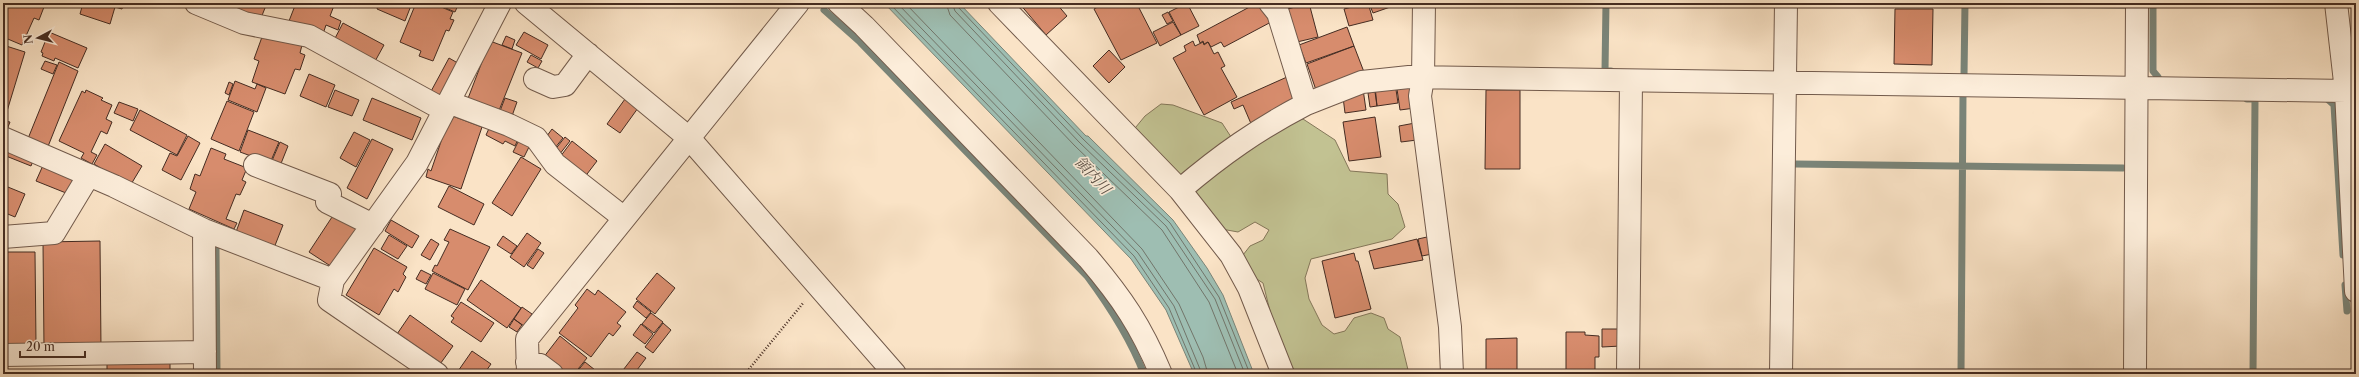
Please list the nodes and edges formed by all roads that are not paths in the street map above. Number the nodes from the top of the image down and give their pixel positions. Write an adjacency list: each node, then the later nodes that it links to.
1 (196, 3): 20 (street)
2 (500, 3): 20 (street)
3 (526, 3): 12 (street)
4 (798, 3): 22 (street)
5 (839, 3): 39 (street)
6 (999, 3): 25 (street)
7 (1270, 3): 19 (street)
8 (1424, 3): 13 (street)
9 (1786, 3): 16 (street)
10 (2136, 3): 17 (street)
11 (2336, 3): 18 (street)
12 (588, 54): 14 (street); 22 (street)
13 (1423, 78): 15 (street); 19 (street); 41 (street)
14 (535, 79)
15 (1631, 80): 16 (street); 42 (street)
16 (1785, 82): 17 (street); 43 (street)
17 (2136, 87): 18 (street); 44 (street)
18 (2346, 91): 31 (street)
19 (1306, 104): 25 (street)
20 (446, 106): 26 (street); 27 (street)
21 (3, 138): 24 (street)
22 (689, 138): 26 (street); 38 (street)
23 (255, 165): 27 (street)
24 (89, 175): 28 (street); 29 (street)
25 (1180, 190): 40 (street)
26 (624, 218): 34 (street)
27 (373, 225): 30 (street)
28 (204, 230): 30 (street); 32 (street)
29 (3, 237)
30 (333, 280): 36 (street)
31 (2356, 291)
32 (205, 352): 33 (street); 35 (street)
33 (3, 355)
34 (528, 368): 37 (street)
35 (205, 374)
36 (437, 374)
37 (552, 374)
38 (895, 374)
39 (1161, 374)
40 (1283, 374)
41 (1452, 374)
42 (1628, 374)
43 (1781, 374)
44 (2135, 374)

